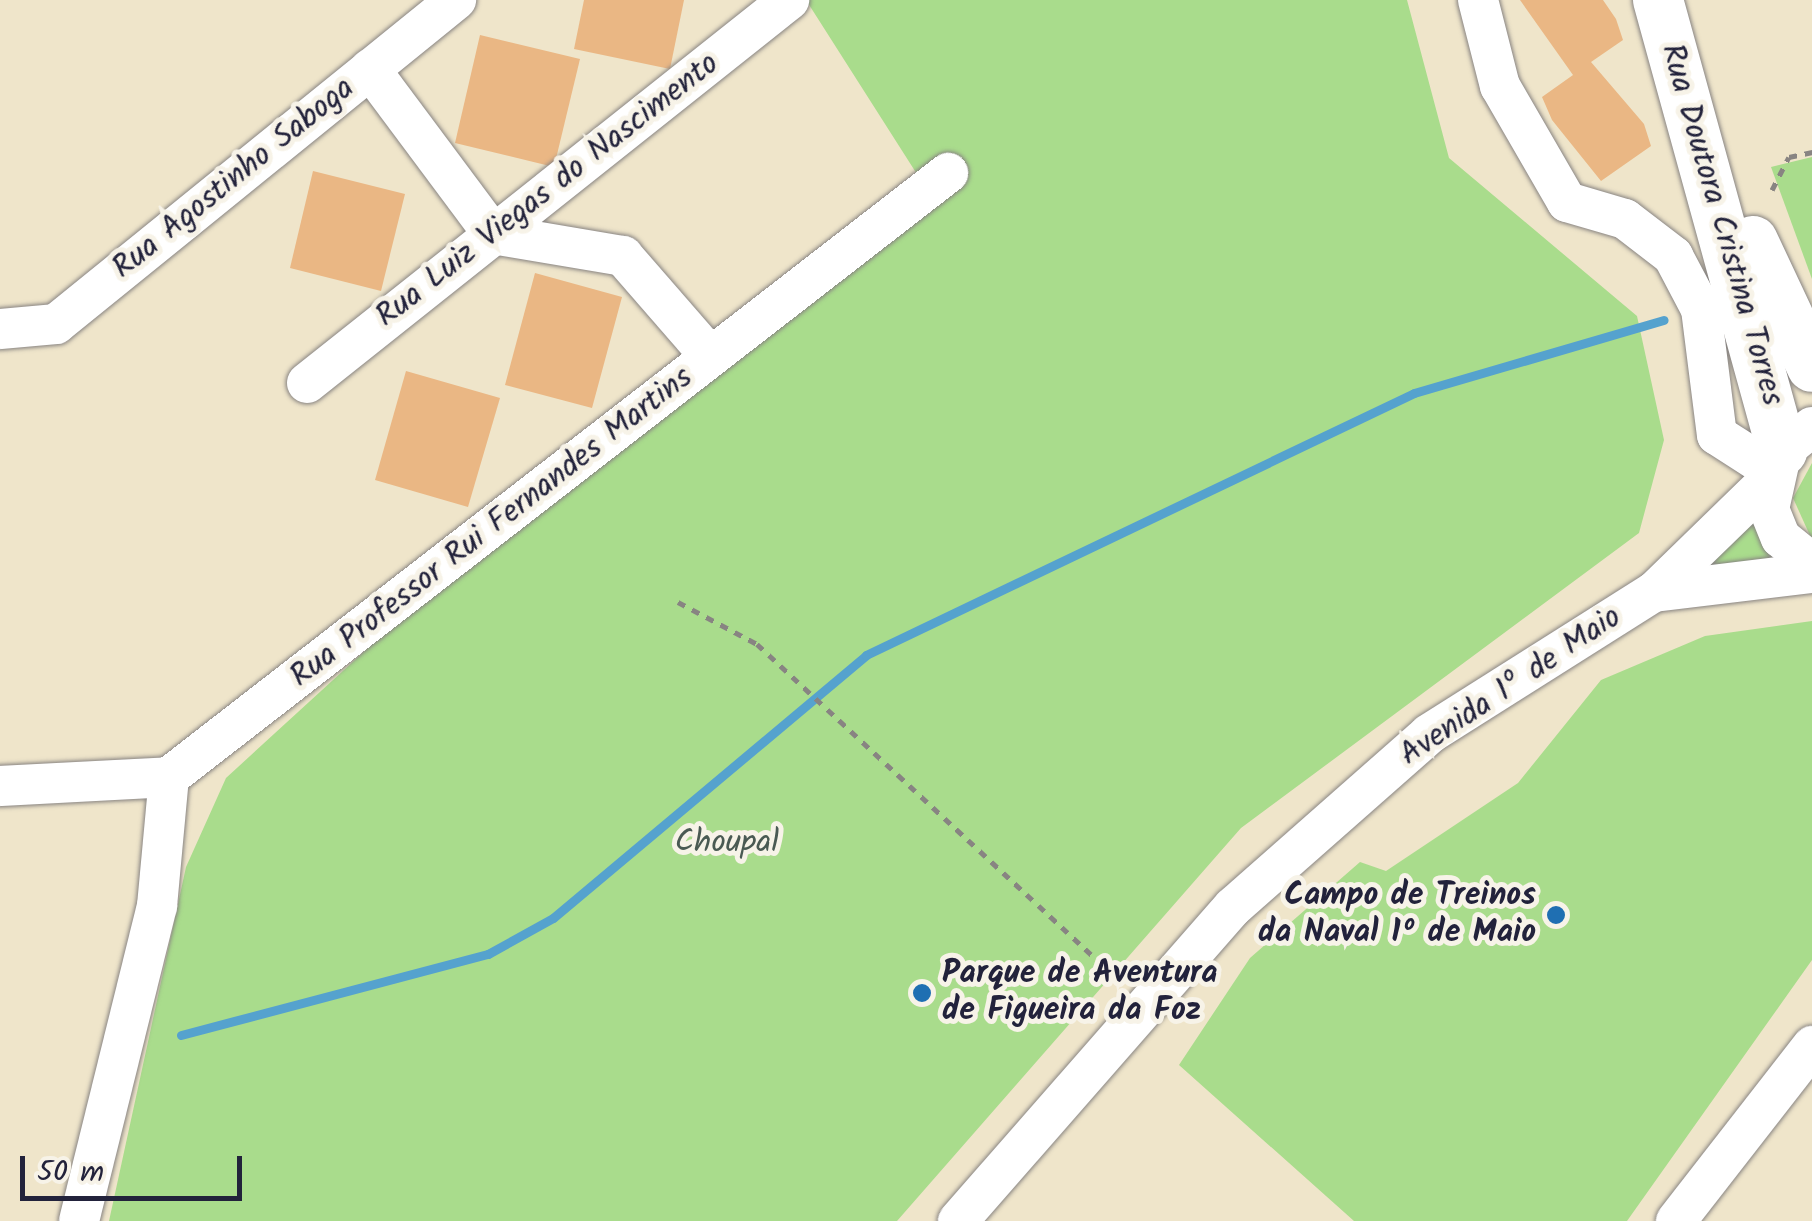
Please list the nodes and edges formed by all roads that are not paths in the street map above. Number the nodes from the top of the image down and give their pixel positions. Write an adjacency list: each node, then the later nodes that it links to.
1 (456, 0): 6 (street, Rua Agostinho Saboga)
2 (789, 0): 8 (street, Rua Luiz Viegas do Nascimento)
3 (1478, 0): 13 (street)
4 (1658, 0): 13 (main road, Rua Doutora Cristina Torres)
5 (1690, 0): 11 (main road, Rua Doutora Cristina Torres)
6 (370, 69): 8 (street); 9 (street, Rua Agostinho Saboga)
7 (948, 173): 10 (street, Rua Professor Rui Fernandes Martins)
8 (493, 234): 10 (street); 12 (street, Rua Luiz Viegas do Nascimento)
9 (0, 329)
10 (710, 356): 17 (street, Rua Professor Rui Fernandes Martins)
11 (1812, 368)
12 (307, 382)
13 (1784, 457): 14 (street); 16 (street)
14 (1812, 564)
15 (1812, 573): 16 (street)
16 (1654, 592): 21 (street, Avenida 1º de Maio)
17 (169, 778): 18 (street); 20 (street)
18 (0, 786)
19 (1812, 1046): 22 (street)
20 (79, 1221)
21 (958, 1221)
22 (1676, 1221)

